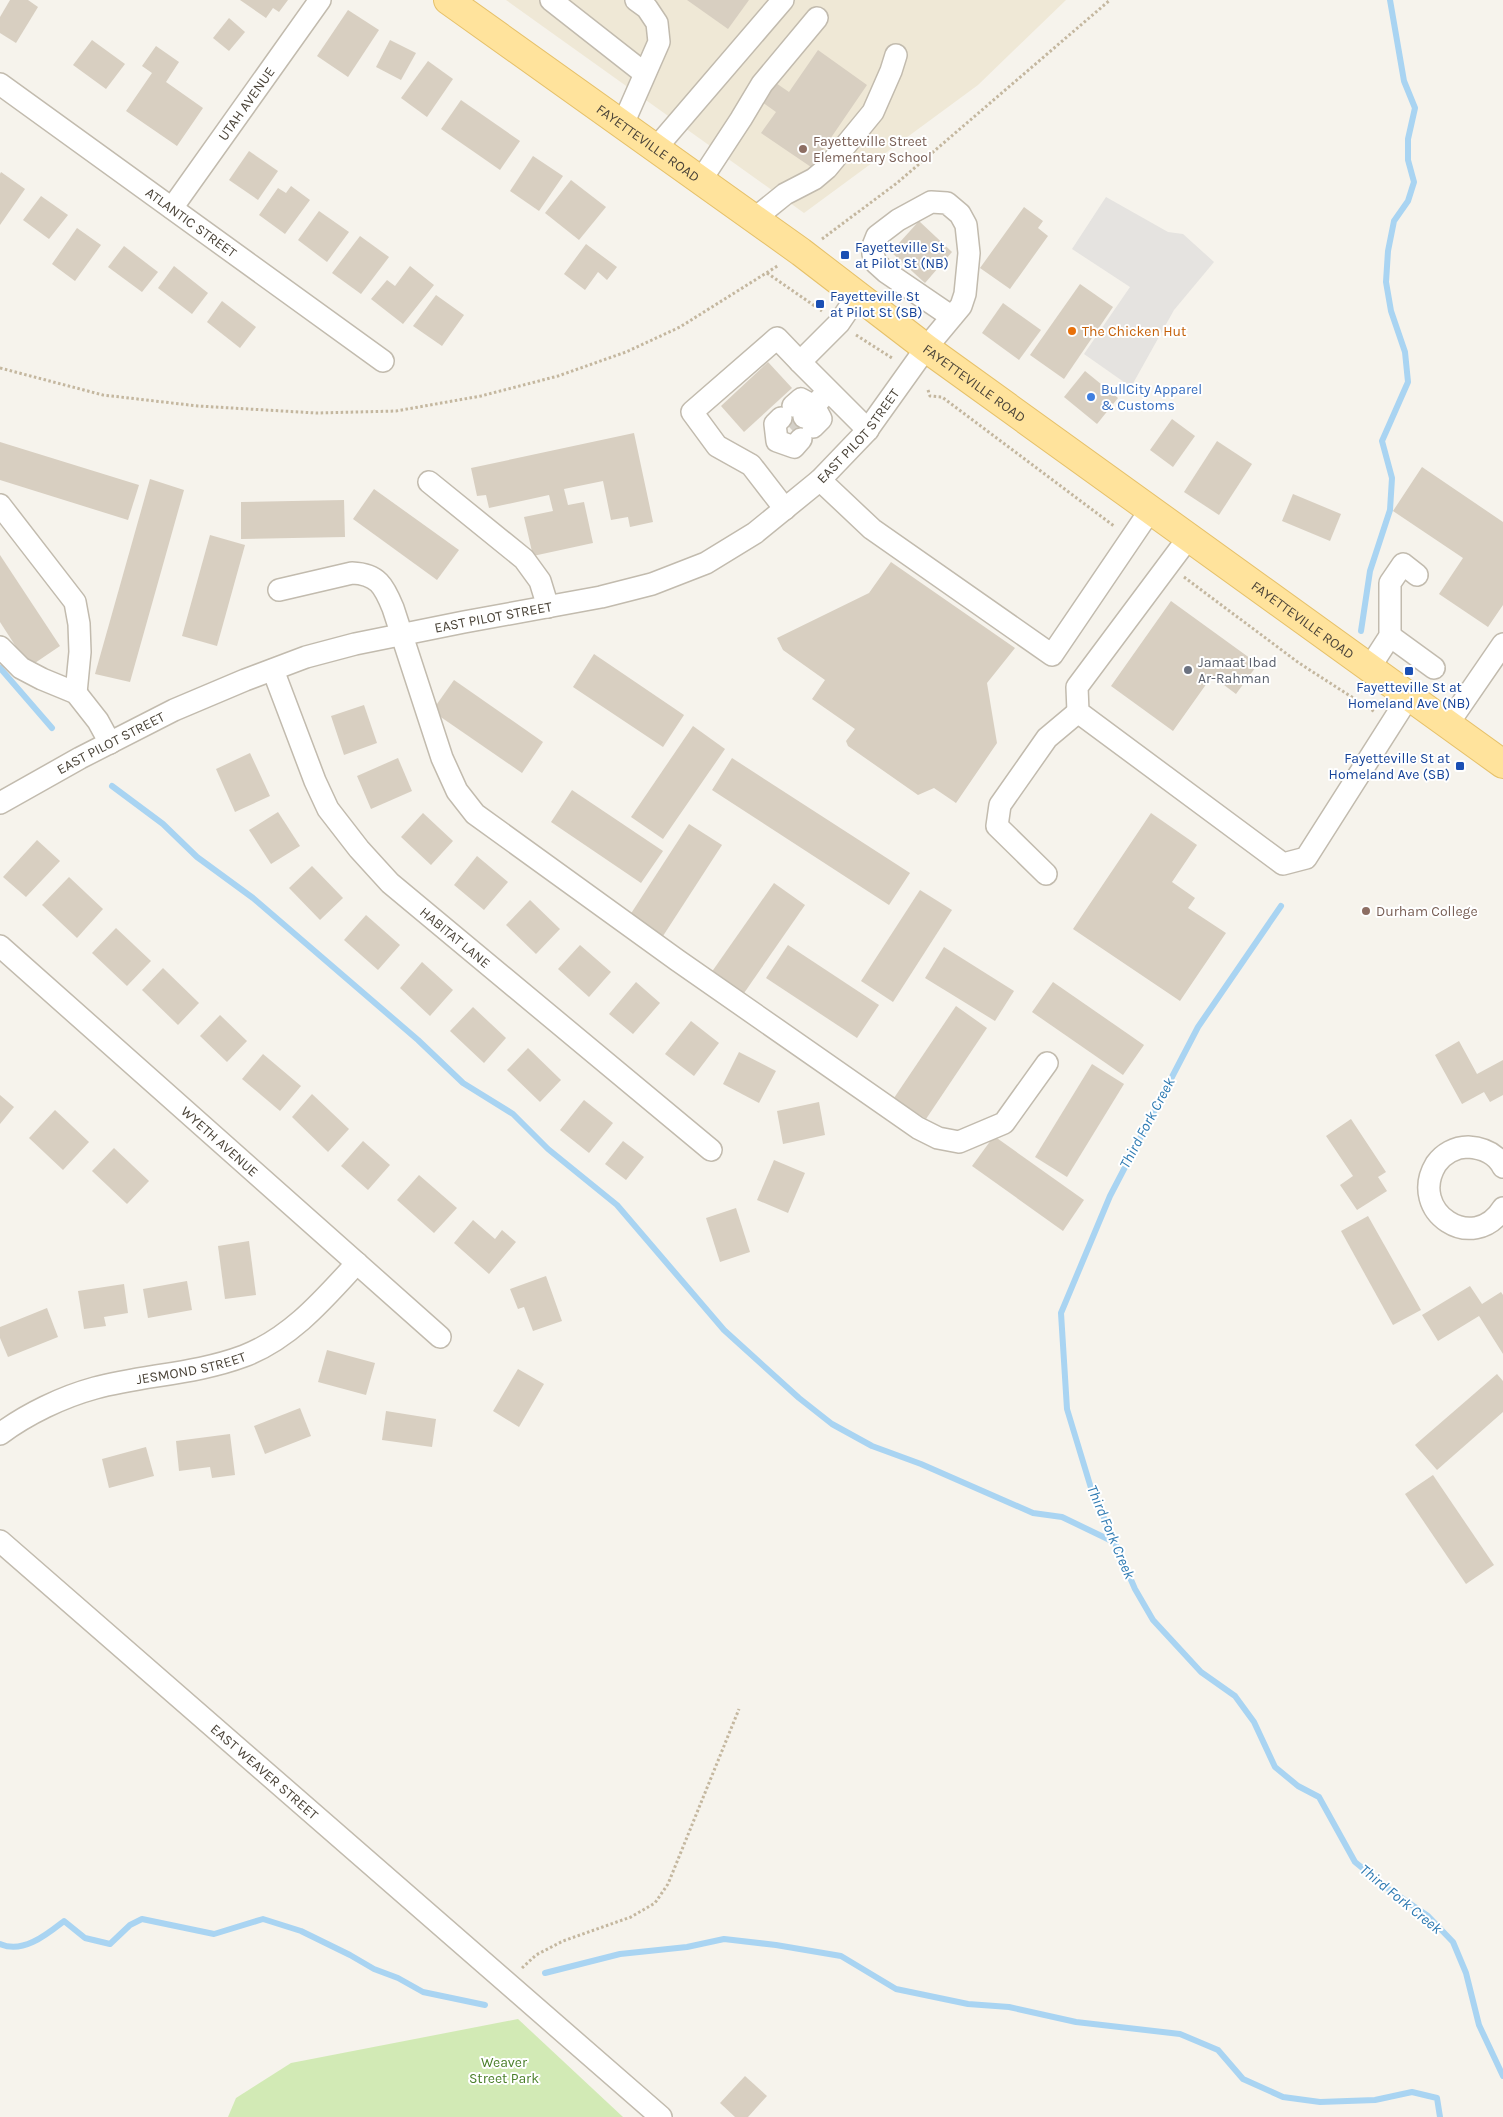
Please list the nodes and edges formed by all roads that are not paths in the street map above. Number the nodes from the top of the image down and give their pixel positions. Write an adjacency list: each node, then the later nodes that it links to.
1 (320, 0): 13 (street, UTAH AVENUE)
2 (448, 0): 10 (main road, FAYETTEVILLE ROAD)
3 (551, 0): 8 (street)
4 (636, 0): 8 (street)
5 (783, 0): 11 (street)
6 (817, 18): 12 (street)
7 (896, 55): 14 (street)
8 (644, 73): 10 (street)
9 (0, 84): 13 (street, ATLANTIC STREET)
10 (623, 124): 11 (main road, FAYETTEVILLE ROAD)
11 (656, 148): 12 (main road, FAYETTEVILLE ROAD)
12 (700, 180): 14 (main road, FAYETTEVILLE ROAD)
13 (172, 208): 18 (street, ATLANTIC STREET)
14 (754, 219): 15 (main road, FAYETTEVILLE ROAD)
15 (858, 295): 17 (main road, FAYETTEVILLE ROAD); 19 (street)
16 (952, 317): 16 (street, EAST PILOT STREET); 17 (street, EAST PILOT STREET)
17 (926, 348): 21 (street, EAST PILOT STREET); 27 (main road, FAYETTEVILLE ROAD)
18 (383, 361)
19 (800, 362): 20 (street); 22 (street)
20 (800, 419): 21 (street); 22 (street)
21 (868, 430): 23 (street, EAST PILOT STREET)
22 (751, 464): 26 (street)
23 (820, 480): 26 (street, EAST PILOT STREET); 27 (street)
24 (429, 482): 31 (street)
25 (0, 505): 39 (street)
26 (785, 509): 31 (street, EAST PILOT STREET)
27 (1151, 509): 28 (main road, FAYETTEVILLE ROAD)
28 (1189, 537): 36 (main road, FAYETTEVILLE ROAD); 41 (street)
29 (1417, 575): 33 (street)
30 (278, 590): 32 (street)
31 (548, 607): 32 (street, EAST PILOT STREET)
32 (401, 635): 38 (street, EAST PILOT STREET); 48 (street)
33 (1390, 636): 36 (street); 37 (street)
34 (1503, 644): 42 (street)
35 (0, 646): 39 (street)
36 (1370, 667): 40 (main road, FAYETTEVILLE ROAD)
37 (1434, 668)
38 (273, 670): 43 (street, EAST PILOT STREET); 49 (street, HABITAT LANE)
39 (76, 693): 43 (street)
40 (1410, 696): 41 (street); 42 (main road, FAYETTEVILLE ROAD)
41 (1078, 712): 46 (street)
42 (1448, 724): 44 (main road, FAYETTEVILLE ROAD)
43 (110, 743): 45 (street, EAST PILOT STREET)
44 (1503, 764)
45 (0, 803)
46 (1046, 874)
47 (0, 946): 52 (street, WYETH AVENUE)
48 (1047, 1063)
49 (711, 1150)
50 (1503, 1167): 51 (street)
51 (1501, 1218)
52 (357, 1263): 53 (street, WYETH AVENUE); 54 (street, JESMOND STREET)
53 (440, 1337)
54 (0, 1434)
55 (0, 1541): 56 (street, EAST WEAVER STREET)
56 (661, 2117)

